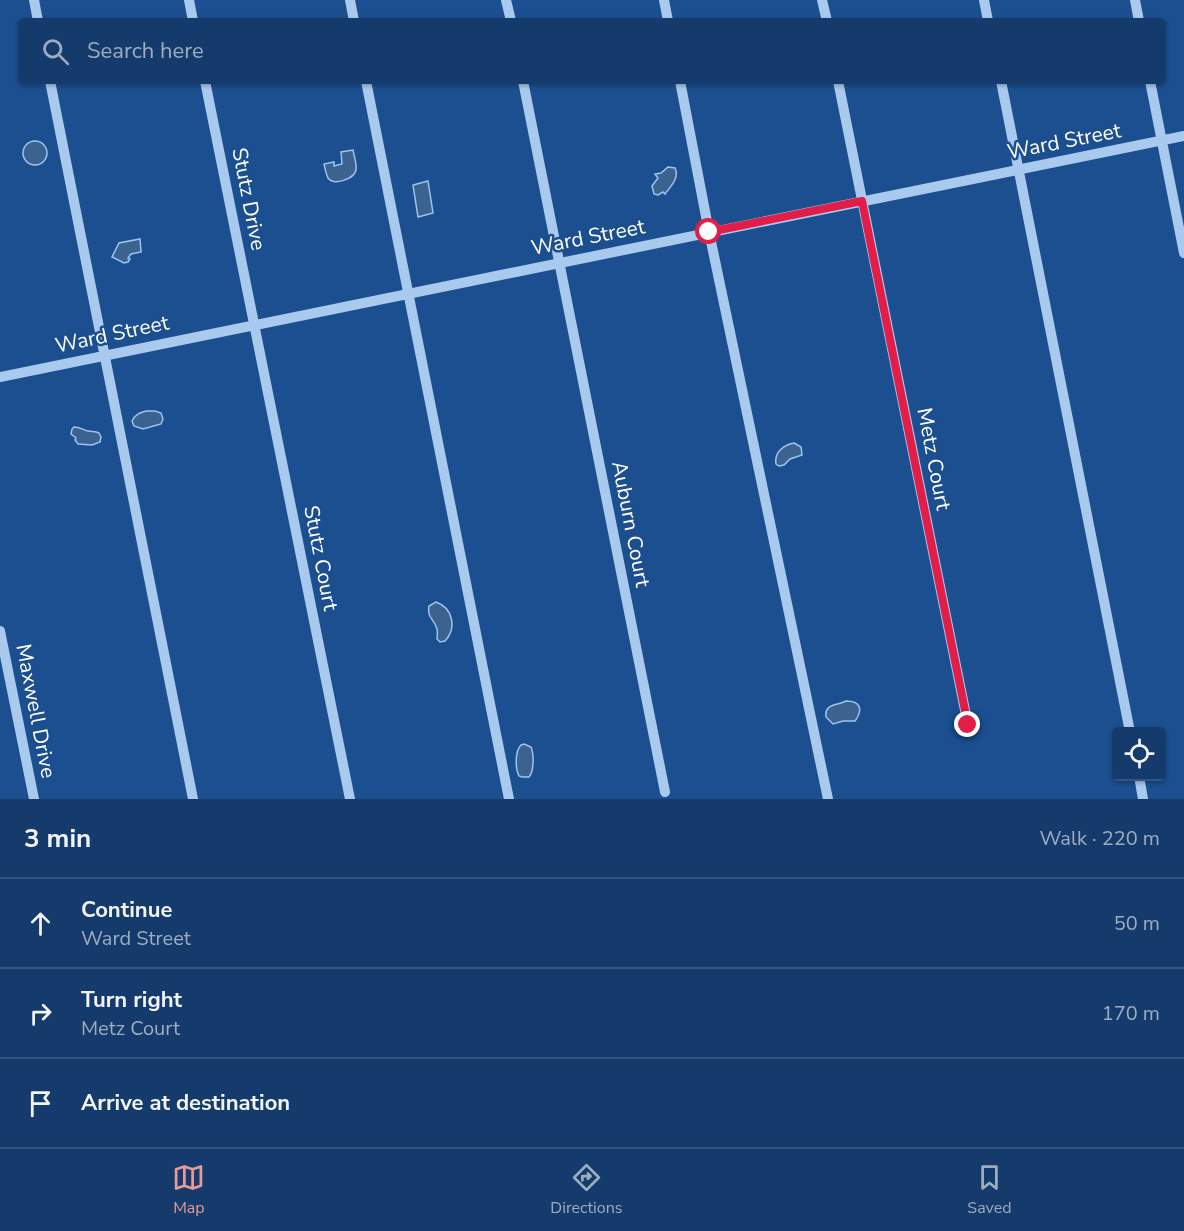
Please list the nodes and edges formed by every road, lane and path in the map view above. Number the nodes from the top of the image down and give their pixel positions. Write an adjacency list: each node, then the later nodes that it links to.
1 (34, 0): 9 (street)
2 (189, 0): 10 (street)
3 (350, 0): 11 (street)
4 (507, 0): 12 (street)
5 (664, 0): 13 (street)
6 (822, 0): 14 (street)
7 (984, 0): 15 (street)
8 (1135, 0): 16 (street)
9 (37, 18)
10 (192, 18)
11 (353, 18)
12 (510, 18)
13 (667, 18)
14 (825, 18)
15 (987, 18)
16 (1138, 18)
17 (51, 84): 34 (street)
18 (206, 84): 33 (street, Stutz Drive)
19 (367, 84): 32 (street)
20 (524, 84): 31 (street, Auburn Court)
21 (681, 84): 29 (street)
22 (839, 84): 28 (street, Metz Court)
23 (1001, 84): 27 (street)
24 (1151, 84): 26 (street)
25 (1184, 136): 26 (street, Ward Street)
26 (1162, 141): 27 (street, Ward Street); 30 (street)
27 (1018, 170): 28 (street, Ward Street); 38 (street)
28 (862, 201): 29 (street, Ward Street); 37 (street, Metz Court)
29 (709, 232): 31 (street, Ward Street); 45 (street)
30 (1184, 253)
31 (559, 263): 32 (street, Ward Street); 40 (street, Auburn Court)
32 (408, 294): 33 (street, Ward Street); 44 (street)
33 (254, 325): 34 (street, Ward Street); 43 (street, Stutz Court)
34 (105, 355): 35 (street, Ward Street); 42 (street)
35 (0, 377)
36 (0, 631): 41 (street, Maxwell Drive)
37 (968, 725)
38 (1129, 727)
39 (1140, 781): 46 (street)
40 (665, 792)
41 (34, 799)
42 (193, 799)
43 (350, 799)
44 (509, 799)
45 (828, 799)
46 (1143, 799)

